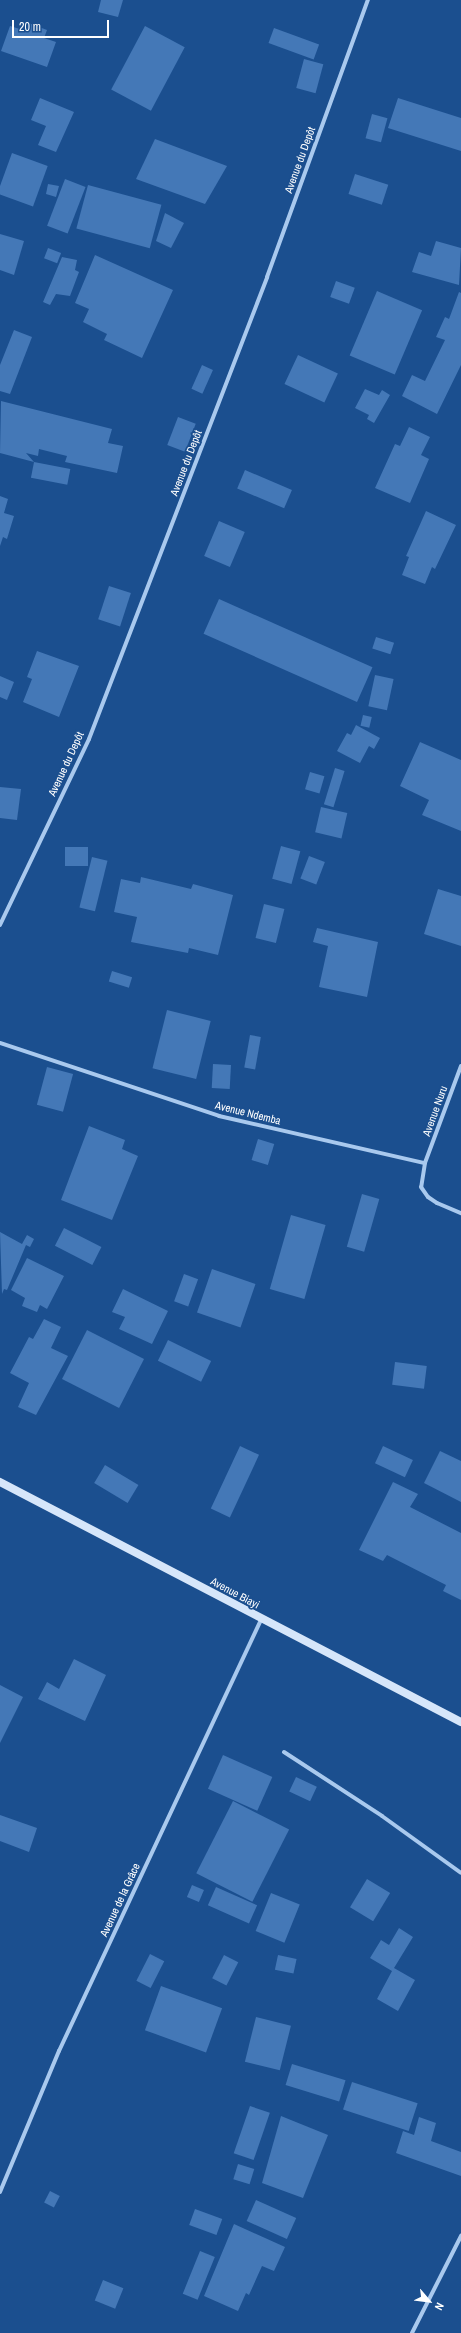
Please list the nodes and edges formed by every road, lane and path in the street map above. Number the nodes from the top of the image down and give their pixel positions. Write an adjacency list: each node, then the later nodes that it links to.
1 (368, 0): 2 (street, Avenue du Depôt)
2 (0, 925)
3 (0, 1043): 5 (street, Avenue Ndemba)
4 (461, 1066): 5 (street, Avenue Nuru)
5 (425, 1163): 6 (street)
6 (461, 1213)
7 (0, 1482): 8 (street, Avenue Biayi)
8 (261, 1618): 9 (street, Avenue Biayi); 12 (street, Avenue de la Grâce)
9 (461, 1722)
10 (284, 1752): 11 (street)
11 (461, 1873)
12 (0, 2192)
13 (461, 2236): 14 (street)
14 (412, 2333)

